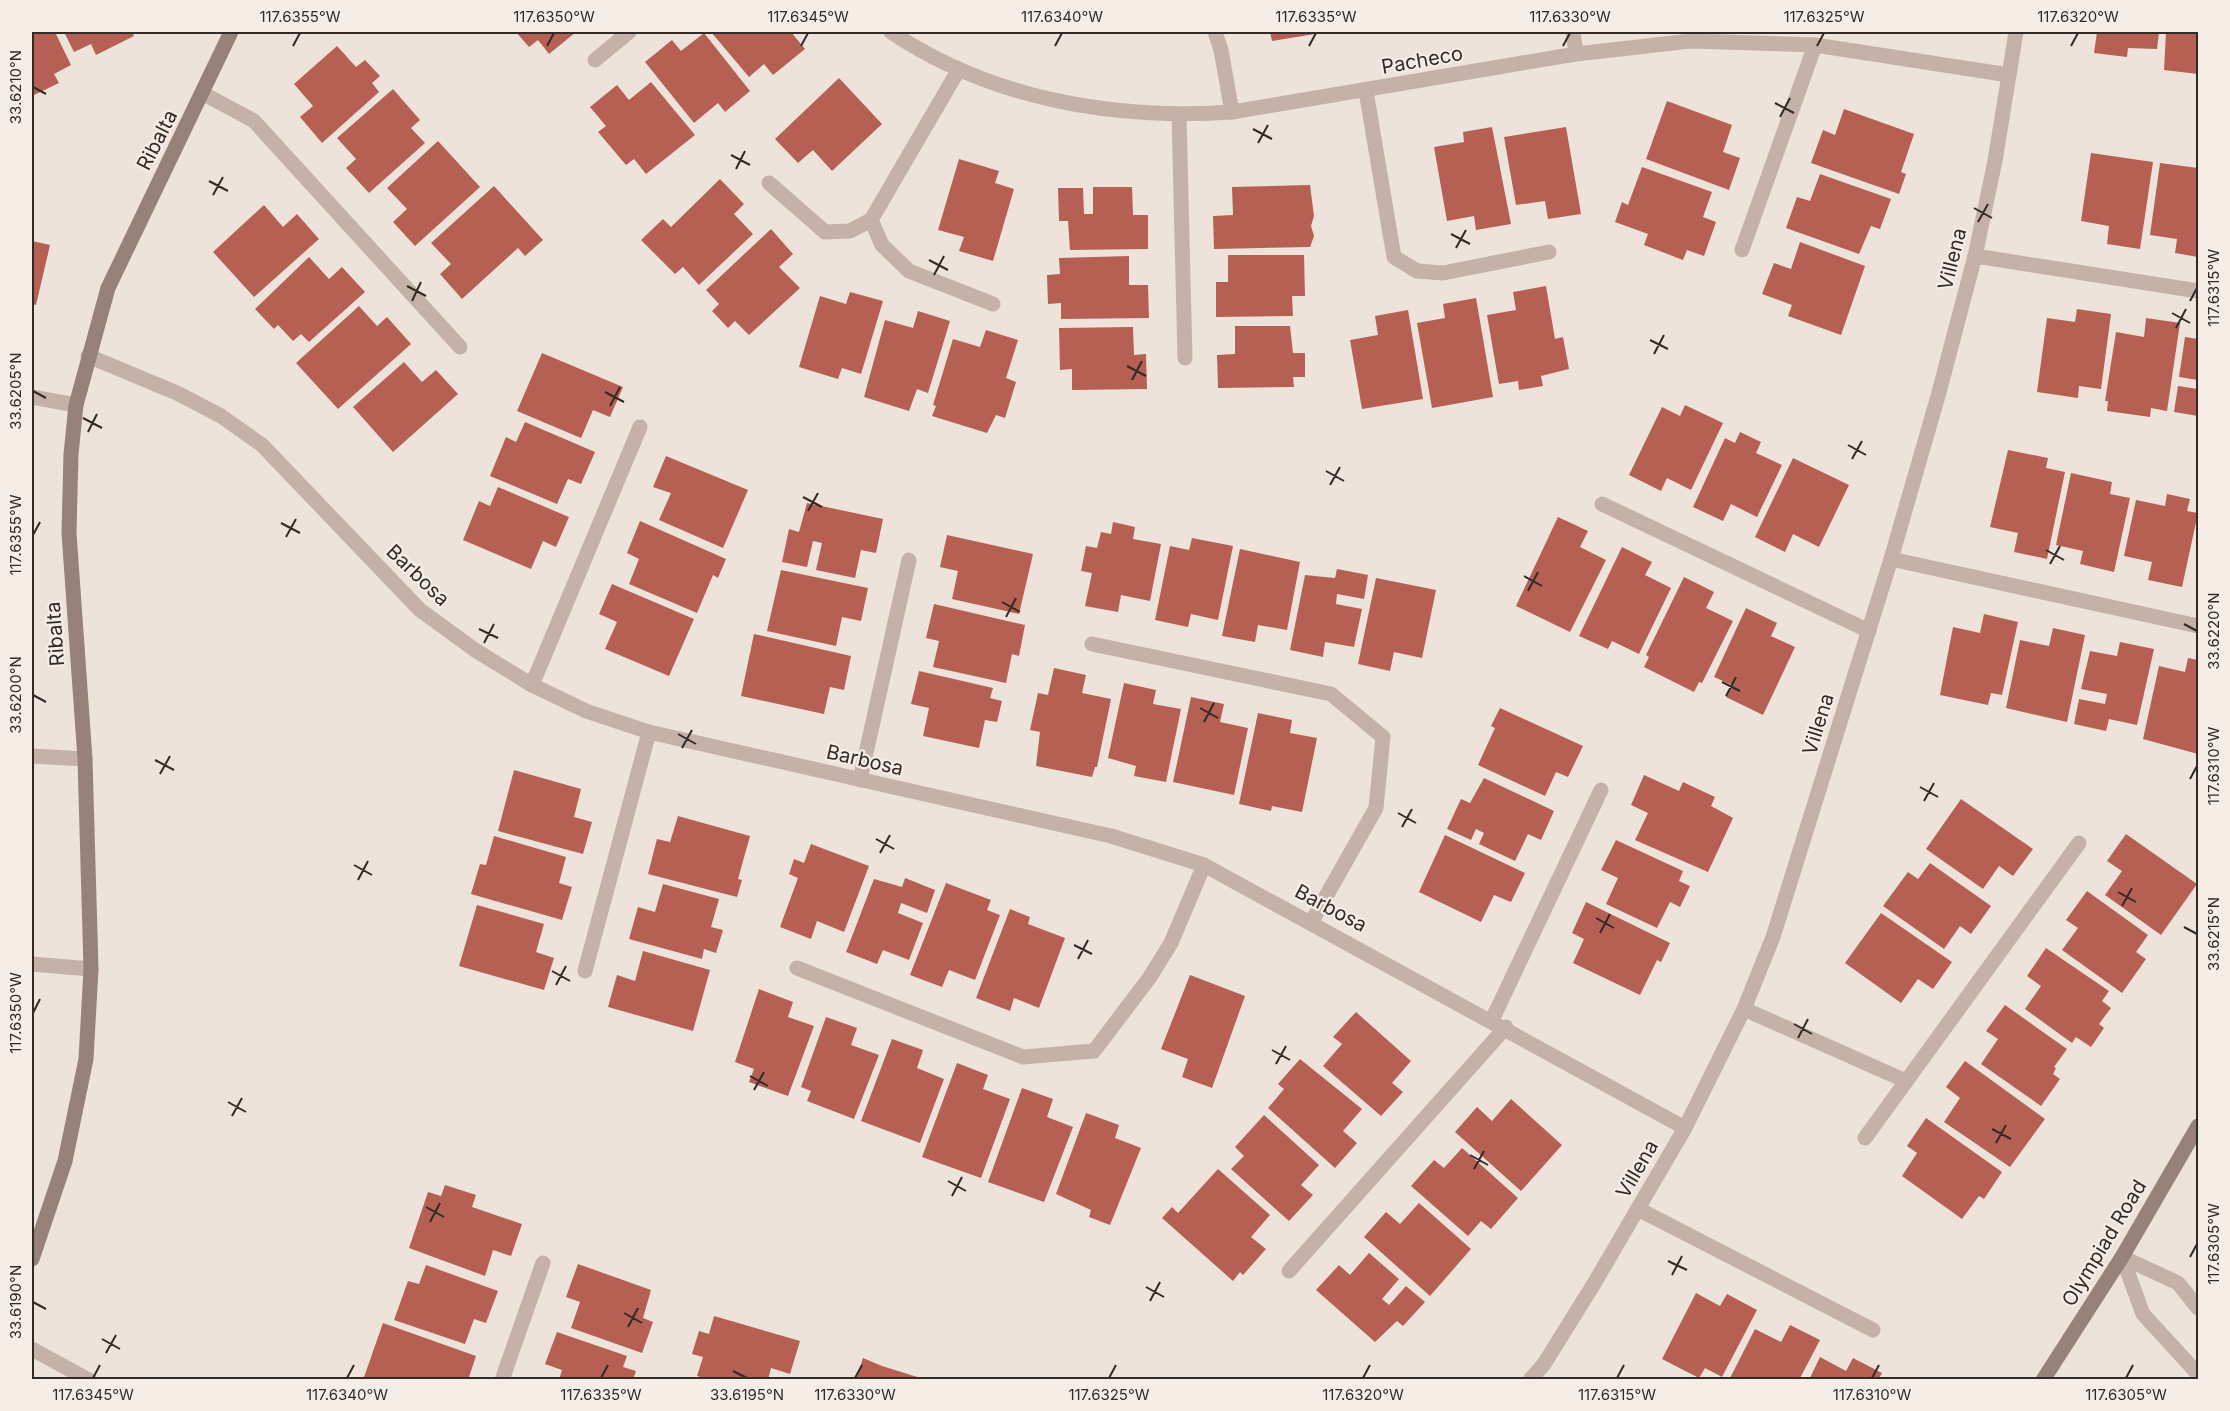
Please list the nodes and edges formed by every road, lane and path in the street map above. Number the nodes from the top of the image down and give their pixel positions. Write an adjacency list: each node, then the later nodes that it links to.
1 (231, 32): 13 (street, Ribalta)
2 (629, 32): 9 (street)
3 (891, 32): 10 (street, Pacheco)
4 (1215, 32): 14 (street)
5 (1573, 32): 8 (street)
6 (2016, 32): 11 (street, Villena)
7 (1815, 45): 8 (street, Pacheco); 11 (street, Pacheco); 18 (street)
8 (1576, 54): 12 (street, Pacheco)
9 (594, 60)
10 (959, 69): 15 (street, Pacheco); 17 (street)
11 (2009, 75): 20 (street, Villena)
12 (1366, 91): 14 (street, Pacheco); 19 (street)
13 (204, 94): 23 (street); 24 (street, Ribalta)
14 (1232, 112): 15 (street, Pacheco)
15 (1179, 115): 25 (street)
16 (769, 183): 17 (street)
17 (872, 220): 22 (street)
18 (1742, 250)
19 (1549, 252)
20 (1975, 256): 21 (street); 30 (street, Villena)
21 (2199, 291)
22 (993, 304)
23 (460, 347)
24 (88, 356): 27 (street, Ribalta); 35 (street, Barbosa)
25 (1185, 358)
26 (32, 397): 27 (street)
27 (76, 405): 38 (street, Ribalta)
28 (640, 427): 35 (street)
29 (1602, 504): 33 (street)
30 (1891, 559): 32 (street); 33 (street, Villena)
31 (909, 560): 39 (street)
32 (2199, 626)
33 (1869, 631): 48 (street, Villena)
34 (1092, 644): 43 (street)
35 (532, 685): 36 (street, Barbosa)
36 (649, 732): 39 (street, Barbosa); 47 (street)
37 (32, 756): 38 (street)
38 (85, 759): 46 (street, Ribalta)
39 (860, 780): 42 (street, Barbosa)
40 (1601, 790): 49 (street)
41 (2079, 843): 50 (street)
42 (1204, 865): 43 (street, Barbosa); 45 (street)
43 (1312, 921): 49 (street, Barbosa)
44 (32, 964): 46 (street)
45 (797, 968)
46 (91, 969): 56 (street, Ribalta)
47 (585, 971)
48 (1744, 1009): 50 (street); 52 (street, Villena)
49 (1499, 1024): 52 (street, Barbosa); 58 (street)
50 (1906, 1081): 53 (street)
51 (2199, 1126): 55 (street, Olympiad Road)
52 (1686, 1128): 54 (street, Villena)
53 (1864, 1138)
54 (1638, 1209): 60 (street); 65 (street, Villena)
55 (2122, 1257): 59 (street); 62 (street); 66 (street, Olympiad Road)
56 (32, 1259)
57 (543, 1263): 64 (street)
58 (1290, 1271)
59 (2199, 1308)
60 (1873, 1330)
61 (32, 1349): 63 (street)
62 (2199, 1374)
63 (89, 1380)
64 (502, 1380)
65 (1530, 1380)
66 (2043, 1380)

